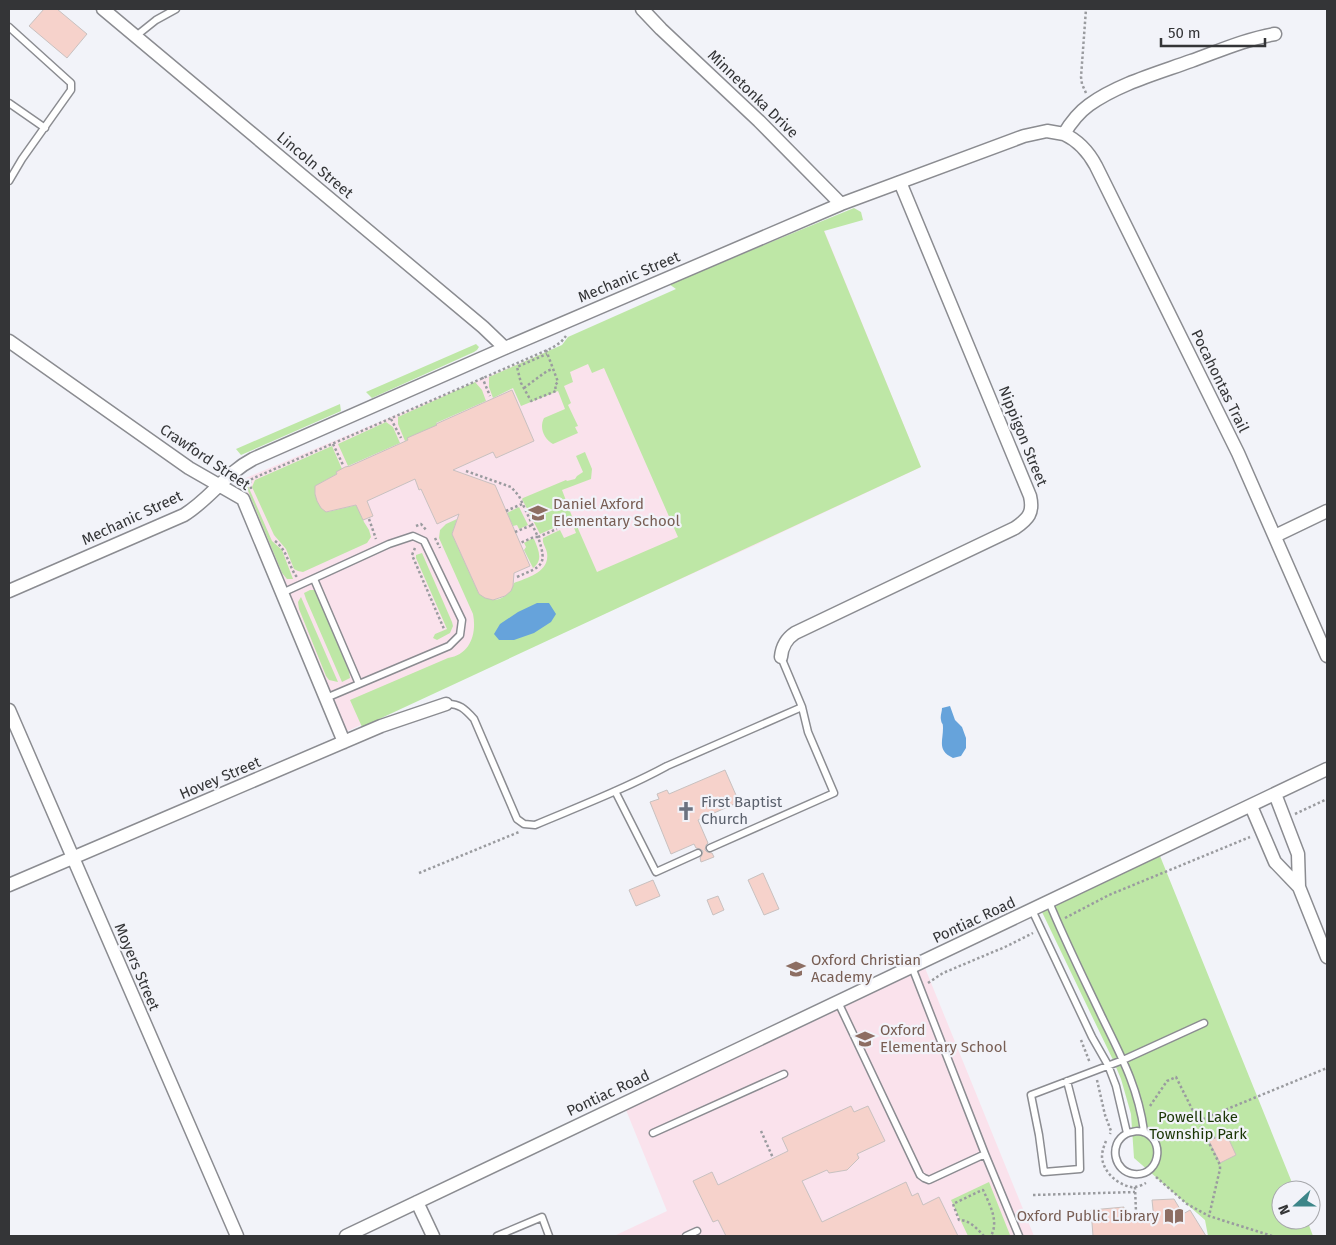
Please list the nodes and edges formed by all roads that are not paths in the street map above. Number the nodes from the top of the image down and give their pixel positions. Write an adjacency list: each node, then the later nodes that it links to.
1 (103, 9): 6 (street, Lincoln Street)
2 (176, 9): 6 (lane)
3 (642, 9): 12 (street, Minnetonka Drive)
4 (9, 27): 8 (lane)
5 (1275, 34): 9 (street)
6 (136, 36): 14 (street, Lincoln Street)
7 (9, 103): 8 (lane)
8 (45, 128): 10 (lane)
9 (1064, 134): 11 (street, Mechanic Street); 17 (street, Pocahontas Trail)
10 (9, 181)
11 (900, 182): 12 (street, Mechanic Street); 22 (street, Nippigon Street)
12 (841, 204): 14 (street, Mechanic Street)
13 (9, 341): 15 (street, Crawford Street)
14 (506, 348): 15 (street, Mechanic Street)
15 (220, 485): 19 (street, Mechanic Street); 20 (street, Crawford Street)
16 (1327, 511): 17 (street)
17 (1275, 536): 21 (street, Pocahontas Trail)
18 (314, 579): 20 (lane); 23 (lane); 23 (lane)
19 (9, 592)
20 (282, 593): 24 (street, Crawford Street)
21 (1327, 656)
22 (781, 657): 26 (lane)
23 (360, 684): 24 (lane)
24 (326, 698): 28 (street, Crawford Street)
25 (446, 704): 28 (street, Hovey Street); 30 (lane)
26 (802, 706): 30 (lane); 33 (lane)
27 (9, 710): 35 (street, Moyers Street)
28 (344, 742): 35 (street, Hovey Street)
29 (1327, 769): 31 (street, Pontiac Road)
30 (615, 791): 34 (lane)
31 (1275, 794): 32 (street, Pontiac Road); 37 (street)
32 (1251, 806): 37 (street); 38 (street, Pontiac Road)
33 (710, 848)
34 (698, 853)
35 (73, 858): 36 (street, Hovey Street); 54 (street, Moyers Street)
36 (9, 885)
37 (1299, 887): 40 (street)
38 (1049, 902): 39 (street, Pontiac Road); 44 (lane)
39 (1032, 910): 41 (street, Pontiac Road); 45 (lane)
40 (1327, 956)
41 (912, 967): 42 (street, Pontiac Road); 51 (lane)
42 (838, 1002): 51 (lane); 52 (street, Pontiac Road)
43 (1204, 1023): 44 (lane)
44 (1123, 1060): 45 (lane); 48 (lane)
45 (1108, 1065): 47 (lane); 50 (lane)
46 (784, 1074): 49 (lane)
47 (1067, 1081): 47 (lane)
48 (1144, 1131): 50 (lane); 50 (lane)
49 (653, 1133)
50 (1127, 1133)
51 (985, 1154): 60 (lane)
52 (418, 1202): 55 (street, Pontiac Road); 56 (street)
53 (698, 1231): 59 (lane)
54 (237, 1236)
55 (346, 1236)
56 (432, 1236)
57 (497, 1236): 58 (lane)
58 (549, 1236)
59 (686, 1236)
60 (1019, 1236)

